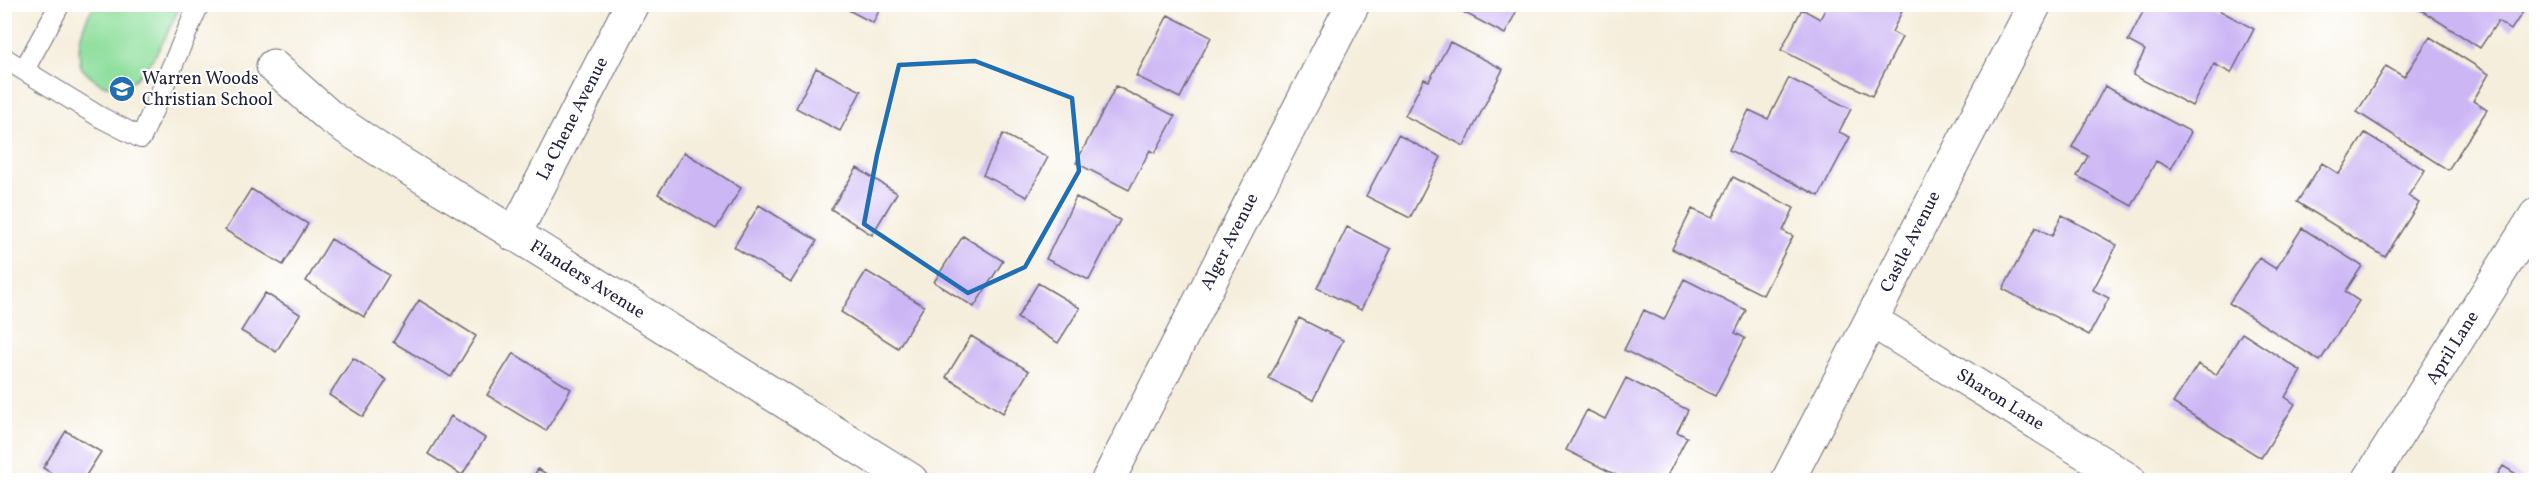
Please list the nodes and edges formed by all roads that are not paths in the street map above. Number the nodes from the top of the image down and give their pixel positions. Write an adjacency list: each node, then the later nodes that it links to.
1 (60, 4): 8 (lane)
2 (199, 4): 8 (lane)
3 (632, 4): 10 (street, La Chene Avenue)
4 (1353, 4): 13 (street, Alger Avenue)
5 (2035, 4): 11 (street, Castle Avenue)
6 (4, 58): 8 (lane)
7 (273, 66): 10 (street, Flanders Avenue)
8 (24, 70)
9 (2536, 215): 16 (street, April Lane)
10 (514, 234): 12 (street, Flanders Avenue)
11 (1871, 320): 14 (street, Castle Avenue); 15 (street, Sharon Lane)
12 (911, 480)
13 (1108, 480)
14 (1788, 480)
15 (2129, 480)
16 (2369, 480)

